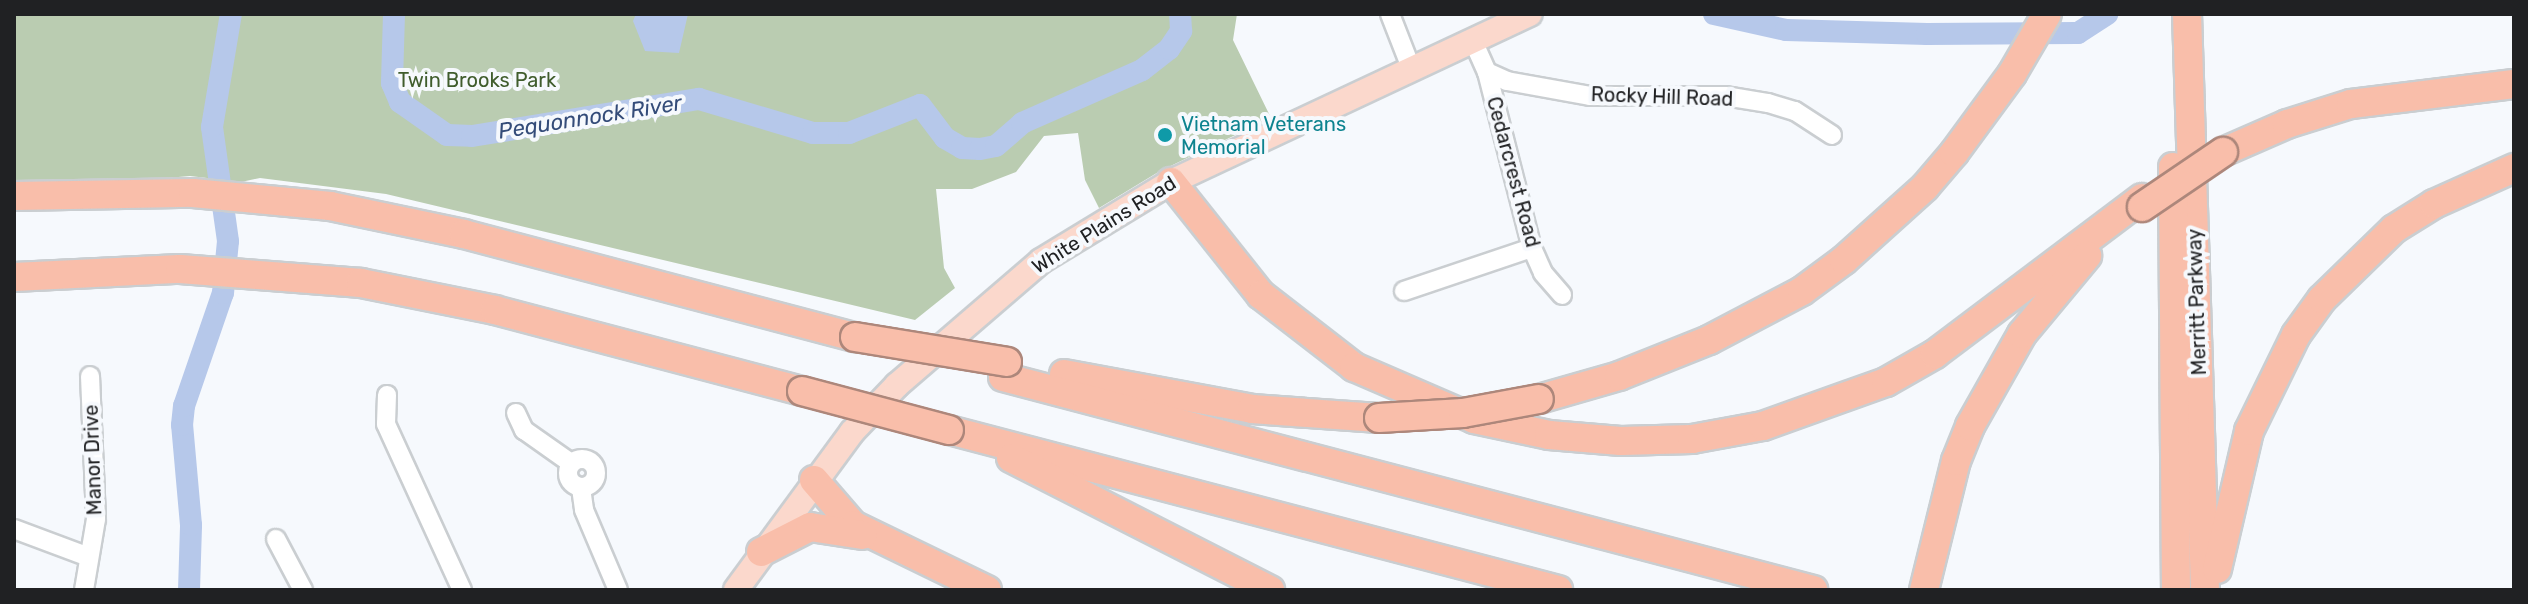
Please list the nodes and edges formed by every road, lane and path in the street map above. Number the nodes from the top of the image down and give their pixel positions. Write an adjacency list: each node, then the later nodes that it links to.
1 (1390, 14): 7 (street)
2 (1530, 14): 6 (main road, White Plains Road)
3 (2047, 14): 19 (highway, bridge)
4 (2170, 14): 40 (highway, Merritt Parkway)
5 (2187, 14): 41 (highway, Merritt Parkway)
6 (1474, 43): 7 (main road, White Plains Road); 8 (street, Cedarcrest Road)
7 (1411, 68): 12 (main road, White Plains Road)
8 (1487, 72): 10 (street, Rocky Hill Road); 15 (street, Cedarcrest Road)
9 (2514, 84): 14 (highway, bridge)
10 (1832, 135)
11 (2514, 168): 42 (highway)
12 (1171, 182): 14 (highway); 24 (main road, White Plains Road)
13 (14, 196): 19 (highway, bridge)
14 (2142, 203): 39 (highway)
15 (1532, 248): 17 (street); 18 (street, Cedarcrest Road)
16 (14, 277): 23 (highway, bridge)
17 (1404, 291)
18 (1562, 295)
19 (1005, 369): 38 (highway)
20 (90, 376): 29 (street, Manor Drive)
21 (387, 395): 32 (street)
22 (516, 413): 33 (street)
23 (953, 430): 36 (highway); 37 (highway)
24 (814, 480): 27 (highway); 28 (main road, White Plains Road)
25 (14, 529): 29 (street)
26 (276, 539): 31 (street)
27 (889, 545): 28 (highway); 35 (highway)
28 (761, 552): 34 (main road, White Plains Road)
29 (89, 557): 30 (street, Manor Drive)
30 (84, 590)
31 (303, 590)
32 (462, 590)
33 (618, 590)
34 (736, 590)
35 (987, 590)
36 (1270, 590)
37 (1558, 590)
38 (1813, 590)
39 (1924, 590)
40 (2176, 590)
41 (2205, 590)
42 (2214, 590)

